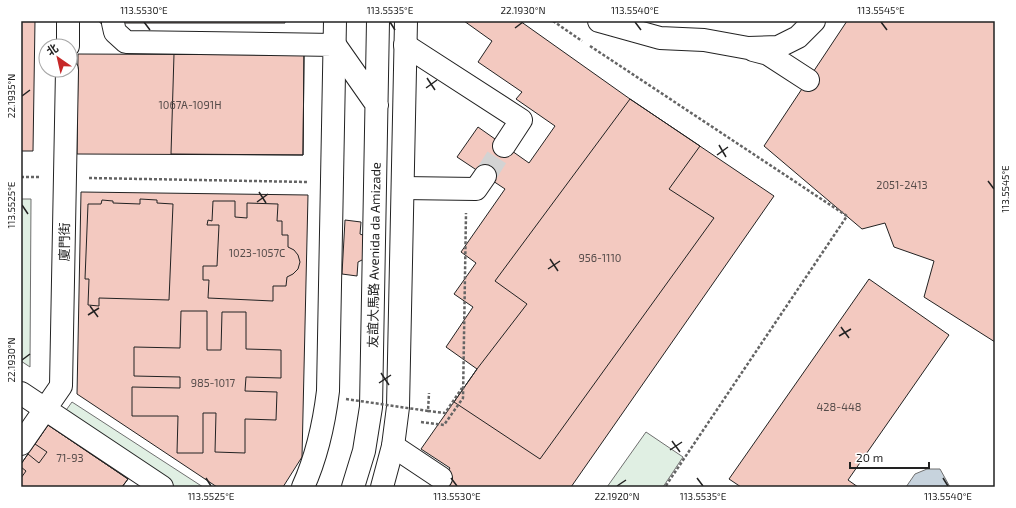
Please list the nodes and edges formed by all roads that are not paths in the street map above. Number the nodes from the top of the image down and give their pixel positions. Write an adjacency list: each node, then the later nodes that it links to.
1 (68, 21): 8 (street)
2 (335, 21): 10 (street)
3 (378, 21): 16 (street, 友誼大馬路 Avenida da Amizade)
4 (406, 21): 11 (street, 友誼大馬路 Avenida da Amizade)
5 (599, 21): 12 (street)
6 (814, 21): 12 (street)
7 (114, 23): 9 (street)
8 (68, 38)
9 (228, 43): 10 (street); 13 (street)
10 (335, 45): 16 (street); 26 (street)
11 (405, 45): 17 (street); 19 (street, 友誼大馬路 Avenida da Amizade)
12 (748, 48): 15 (street)
13 (210, 55)
14 (67, 78): 21 (street, 廈門街)
15 (808, 80)
16 (377, 105): 27 (street, 友誼大馬路 Avenida da Amizade)
17 (504, 146)
18 (484, 176): 19 (street)
19 (403, 188): 23 (street, 友誼大馬路 Avenida da Amizade)
20 (21, 393): 21 (street)
21 (45, 409): 22 (street, 廈門街); 25 (street)
22 (21, 444)
23 (393, 446): 24 (street); 28 (street, 友誼大馬路 Avenida da Amizade)
24 (441, 478)
25 (162, 487)
26 (303, 487)
27 (353, 487)
28 (382, 487)

